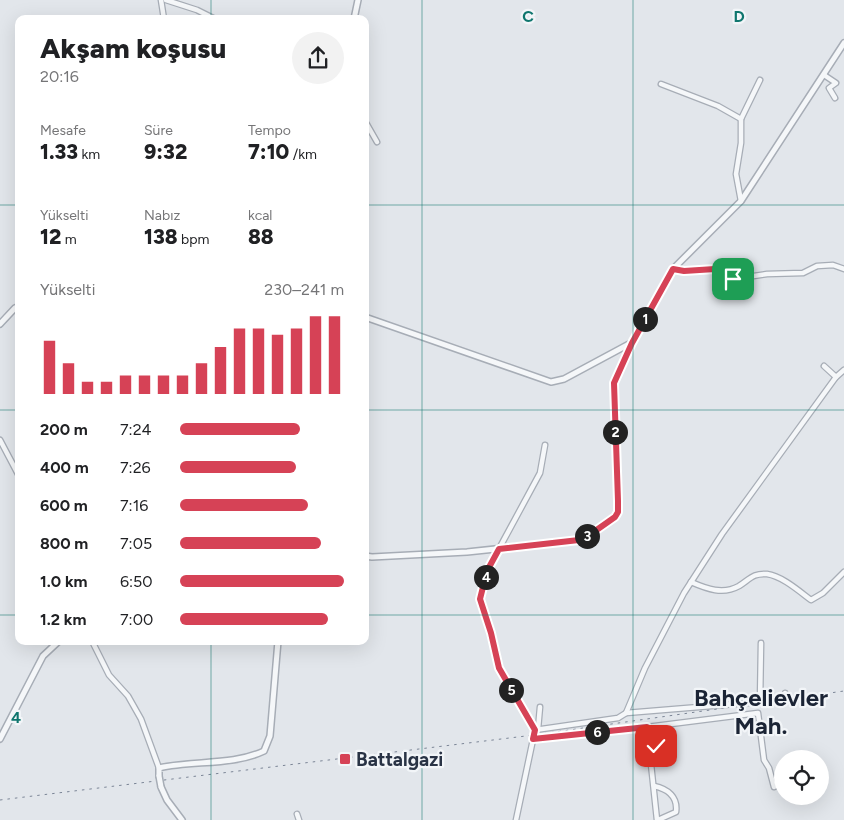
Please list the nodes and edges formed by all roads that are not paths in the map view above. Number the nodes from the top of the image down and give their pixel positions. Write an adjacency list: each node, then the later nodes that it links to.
1 (161, 0): 4 (street)
2 (166, 0): 5 (street)
3 (358, 0): 6 (street)
4 (163, 15)
5 (207, 15)
6 (355, 15)
7 (844, 43): 8 (street)
8 (824, 75): 11 (street); 15 (street)
9 (760, 80): 12 (street)
10 (662, 84): 12 (street)
11 (835, 98)
12 (741, 119): 15 (street)
13 (369, 128): 14 (street)
14 (377, 142)
15 (741, 201): 16 (street)
16 (673, 269): 17 (street); 21 (street)
17 (844, 269)
18 (15, 308): 20 (street)
19 (369, 318): 21 (street)
20 (0, 324)
21 (632, 343): 30 (street)
22 (824, 366): 24 (street)
23 (844, 370): 24 (street)
24 (836, 377): 33 (street)
25 (0, 440): 28 (street)
26 (546, 446): 30 (street)
27 (15, 463): 28 (street)
28 (12, 464): 29 (street)
29 (15, 469)
30 (499, 549): 31 (street); 43 (street)
31 (369, 556)
32 (844, 572): 33 (street)
33 (691, 582): 41 (street)
34 (762, 643): 39 (street)
35 (55, 645): 44 (street)
36 (94, 645): 50 (street)
37 (278, 645): 50 (street)
38 (785, 693): 39 (street)
39 (760, 702): 41 (street)
40 (540, 707): 43 (street)
41 (626, 714): 43 (street)
42 (647, 727): 45 (street); 46 (street); 49 (street)
43 (537, 730): 45 (street)
44 (0, 739)
45 (533, 739): 56 (street)
46 (650, 750): 47 (street); 51 (street)
47 (668, 755)
48 (771, 758): 49 (street)
49 (764, 760): 52 (street)
50 (159, 768): 54 (street, bridge)
51 (654, 786): 57 (street); 57 (street)
52 (774, 787)
53 (297, 814): 55 (street)
54 (182, 820)
55 (299, 820)
56 (516, 820)
57 (658, 820)

